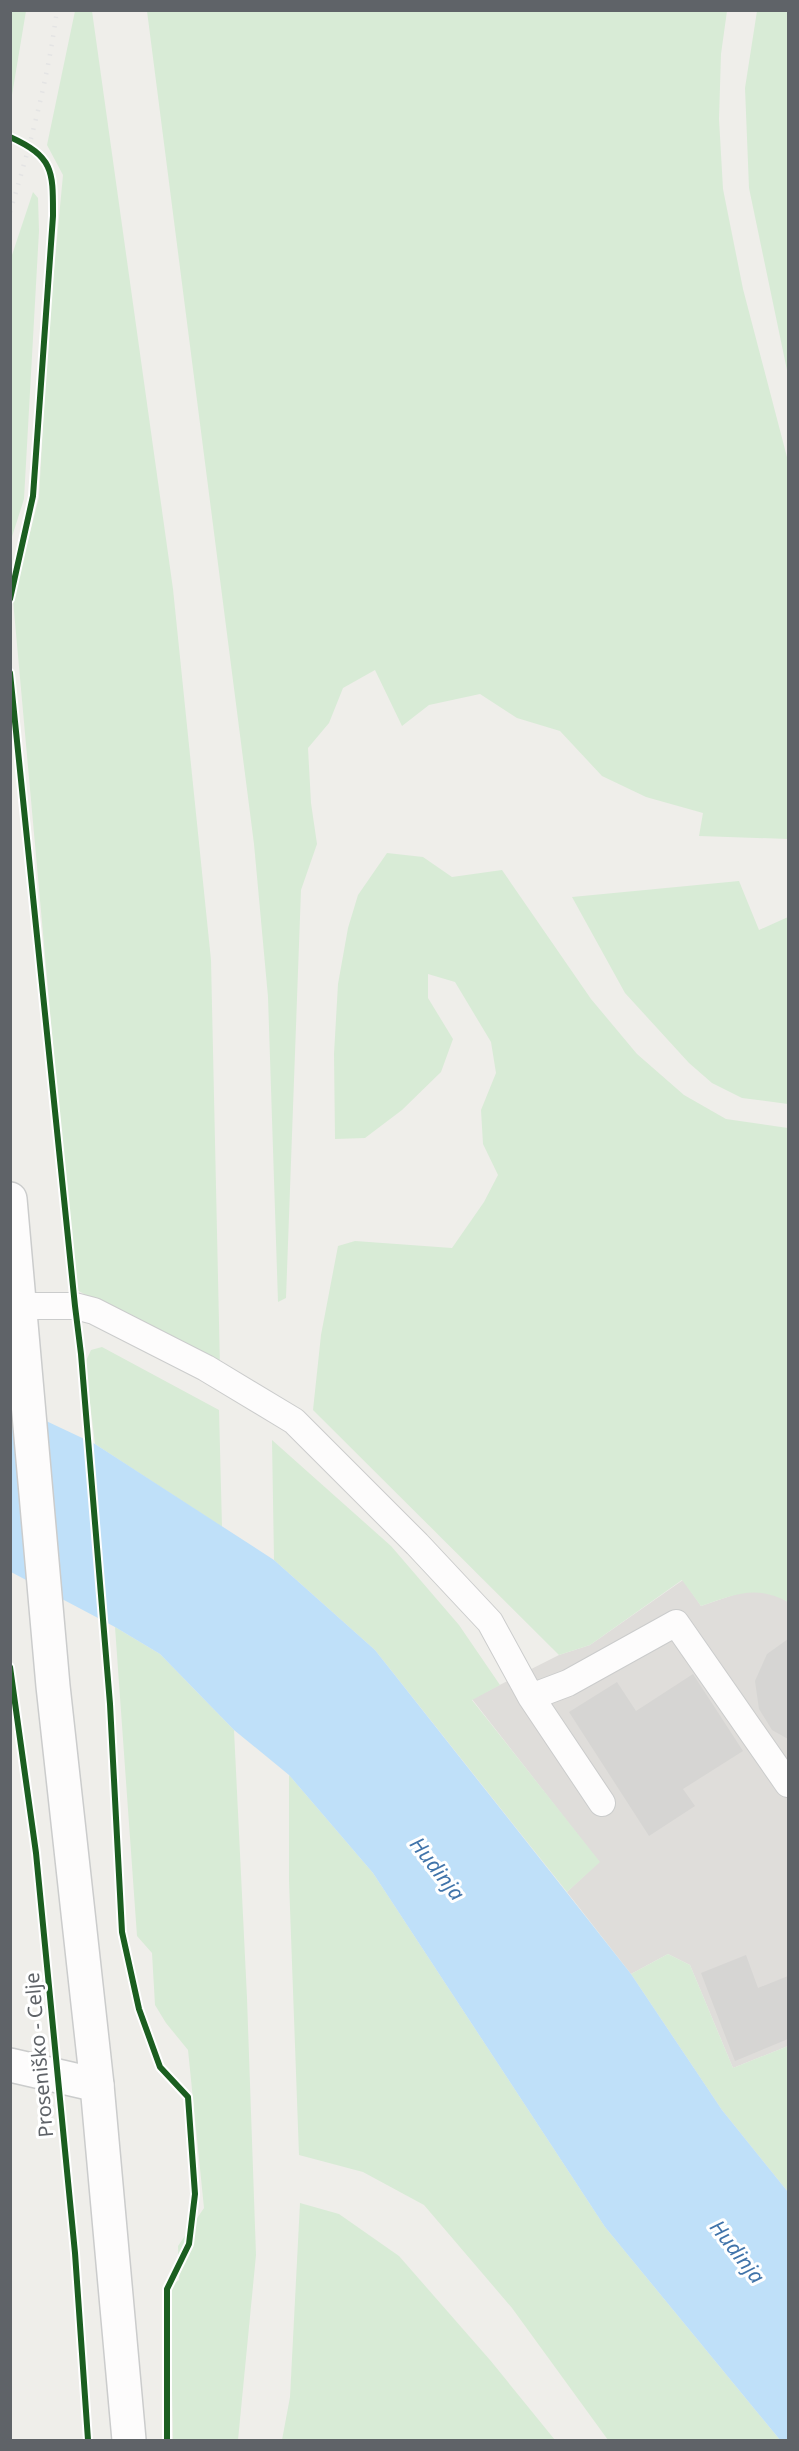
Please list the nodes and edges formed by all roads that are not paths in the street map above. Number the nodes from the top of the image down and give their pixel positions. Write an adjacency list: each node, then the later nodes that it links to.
1 (10, 1199): 2 (street)
2 (21, 1319): 3 (lane); 7 (street)
3 (531, 1697): 4 (lane); 5 (lane)
4 (789, 1784)
5 (602, 1803)
6 (10, 2065): 7 (street)
7 (97, 2085): 8 (street)
8 (129, 2440)

